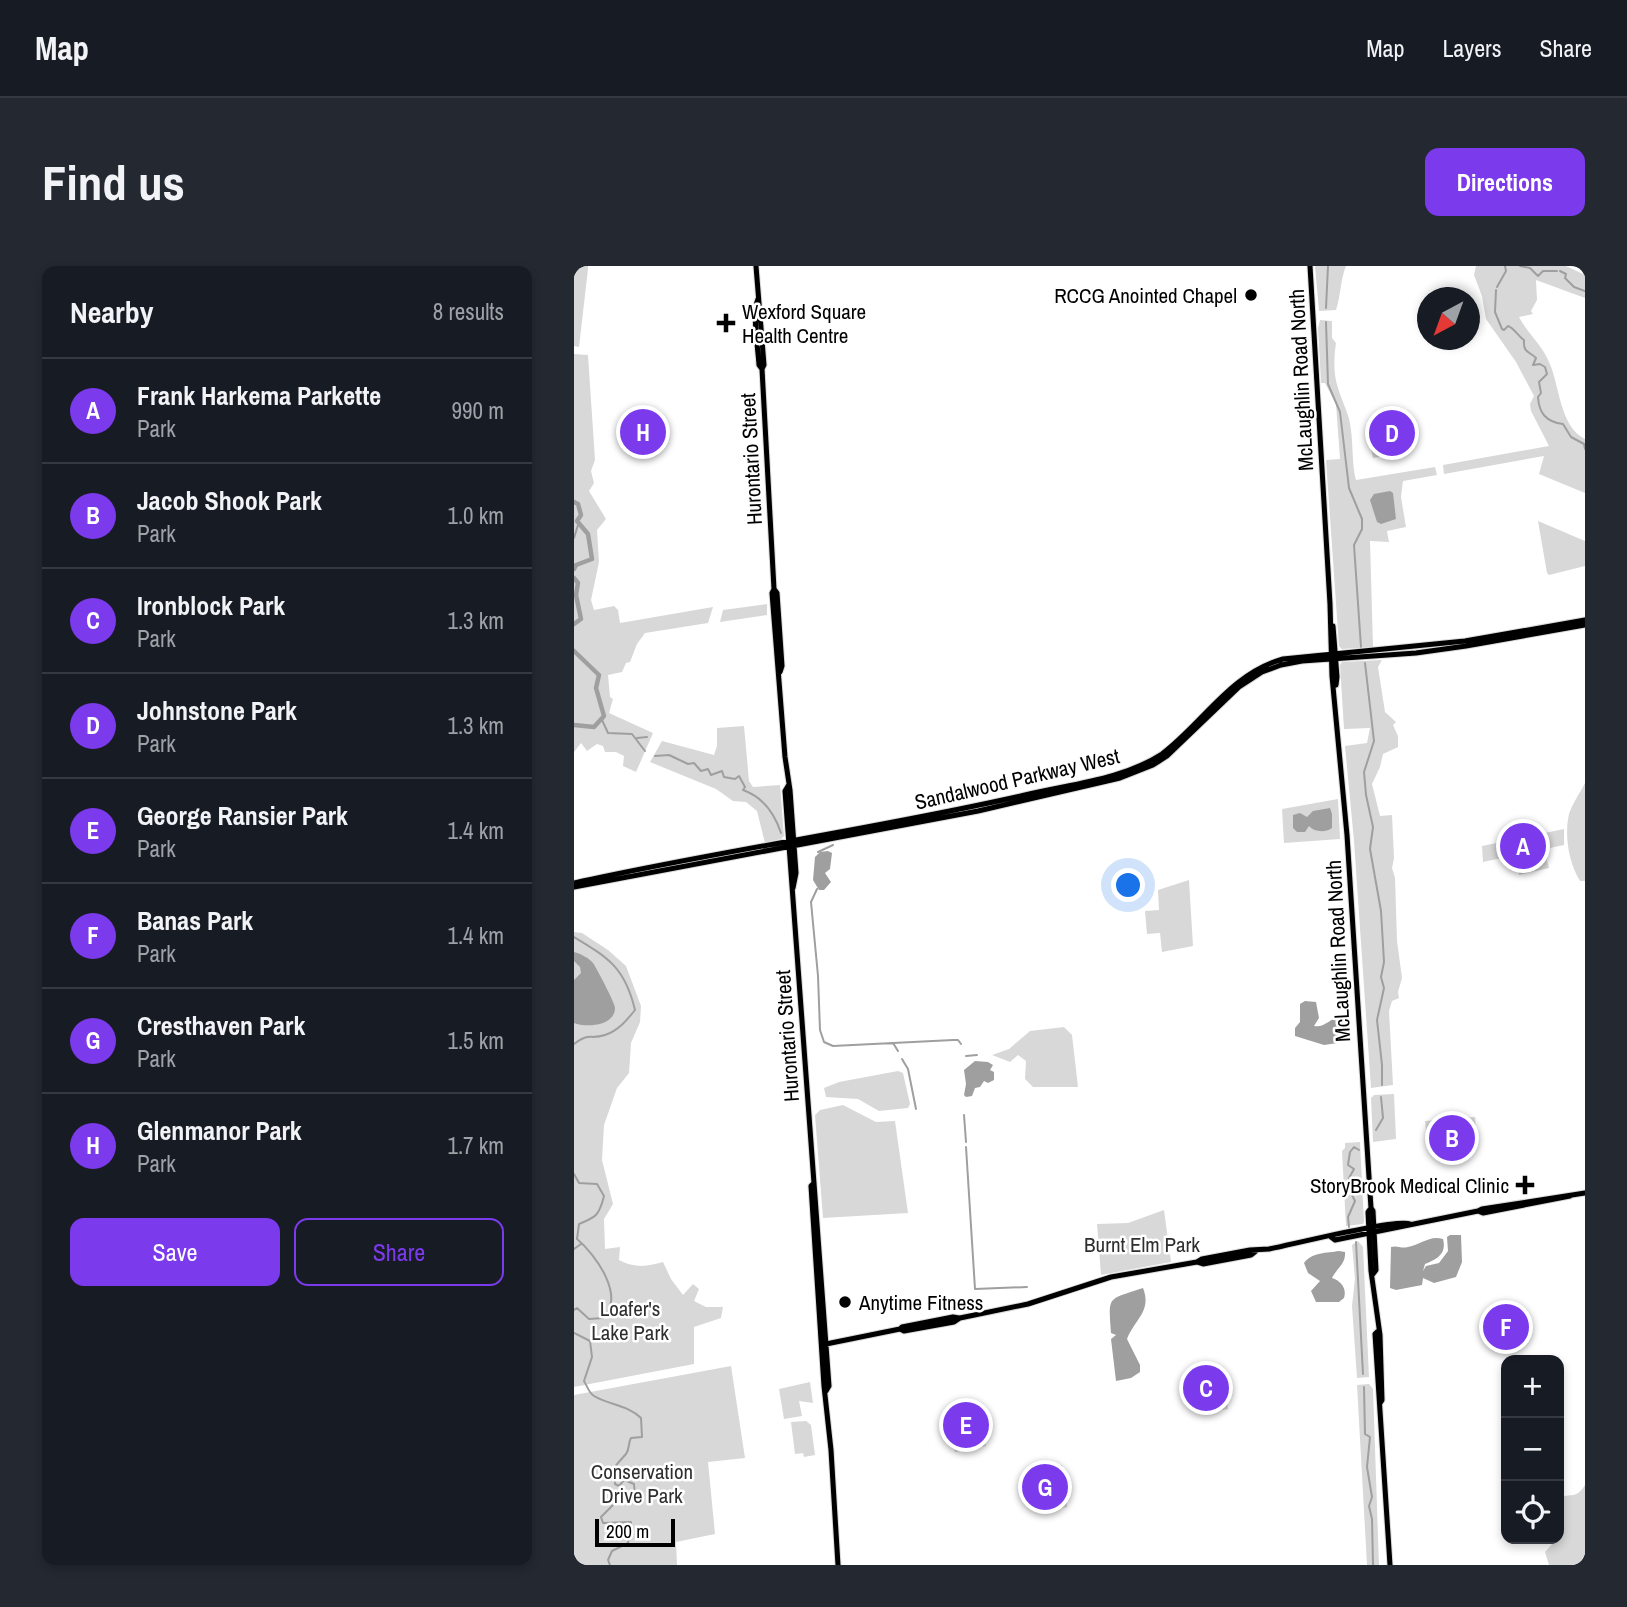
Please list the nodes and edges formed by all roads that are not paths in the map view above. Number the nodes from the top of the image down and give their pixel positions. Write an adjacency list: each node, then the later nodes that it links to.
1 (756, 266): 6 (main road, Hurontario Street)
2 (1310, 266): 5 (main road, McLaughlin Road North)
3 (1585, 620): 5 (main road, Sandalwood Parkway West)
4 (1585, 625): 5 (main road, Sandalwood Parkway West)
5 (1333, 656): 6 (main road, Sandalwood Parkway West); 10 (main road, McLaughlin Road North)
6 (791, 844): 7 (main road, Sandalwood Parkway West); 8 (main road, Hurontario Street)
7 (574, 885)
8 (814, 1183): 11 (main road, Hurontario Street); 14 (main road, Hurontario Street)
9 (1585, 1193): 10 (main road)
10 (1372, 1230): 12 (main road); 16 (main road, McLaughlin Road North)
11 (825, 1324): 13 (main road); 14 (main road, Hurontario Street)
12 (853, 1339): 13 (main road); 14 (main road)
13 (836, 1341): 14 (main road)
14 (823, 1345): 15 (main road, Hurontario Street)
15 (838, 1565)
16 (1390, 1565)

